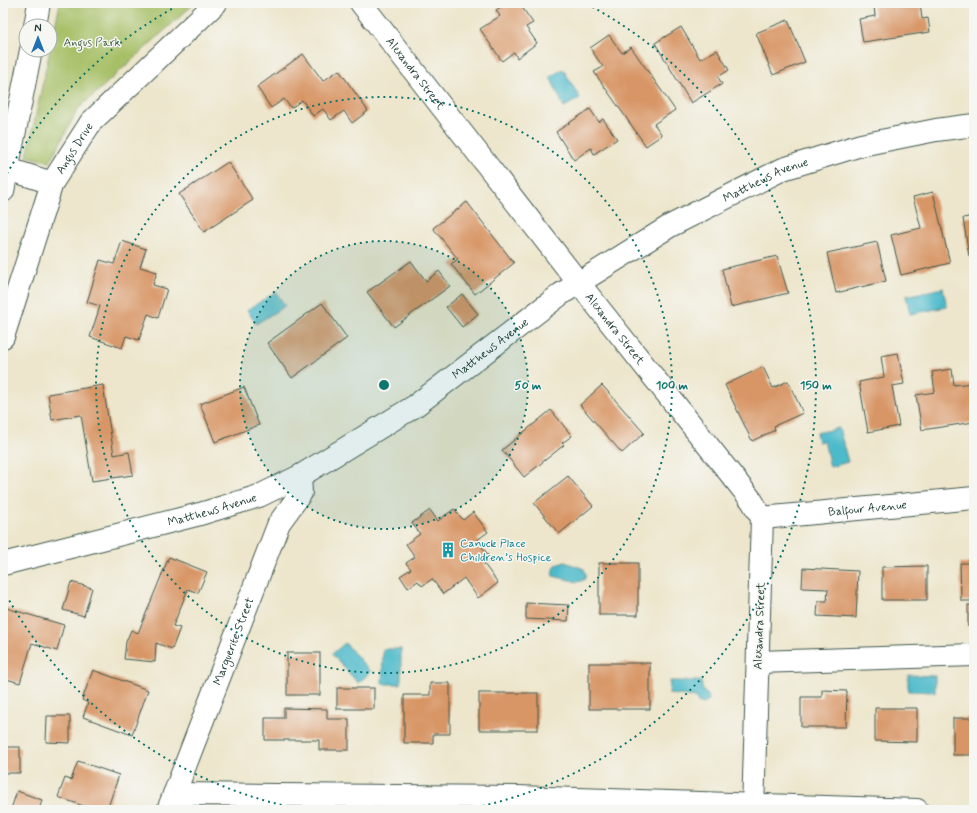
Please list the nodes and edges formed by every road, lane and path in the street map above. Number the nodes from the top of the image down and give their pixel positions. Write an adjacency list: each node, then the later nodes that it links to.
1 (39, 3): 4 (street)
2 (216, 3): 8 (street, Angus Drive)
3 (361, 3): 10 (street, Alexandra Street)
4 (36, 18)
5 (29, 58): 7 (street)
6 (974, 125): 10 (street, Matthews Avenue)
7 (8, 169): 8 (street); 9 (street)
8 (52, 183): 11 (street, Angus Drive)
9 (3, 191)
10 (578, 282): 12 (street, Matthews Avenue); 14 (street, Alexandra Street)
11 (3, 337)
12 (300, 476): 15 (street, Matthews Avenue); 18 (street, Marguerite Street)
13 (974, 498): 14 (street, Balfour Avenue)
14 (762, 518): 17 (street, Alexandra Street)
15 (3, 564)
16 (974, 655): 17 (street)
17 (758, 662): 19 (street, Alexandra Street)
18 (171, 802): 19 (street)
19 (753, 808): 20 (street)
20 (917, 810)

